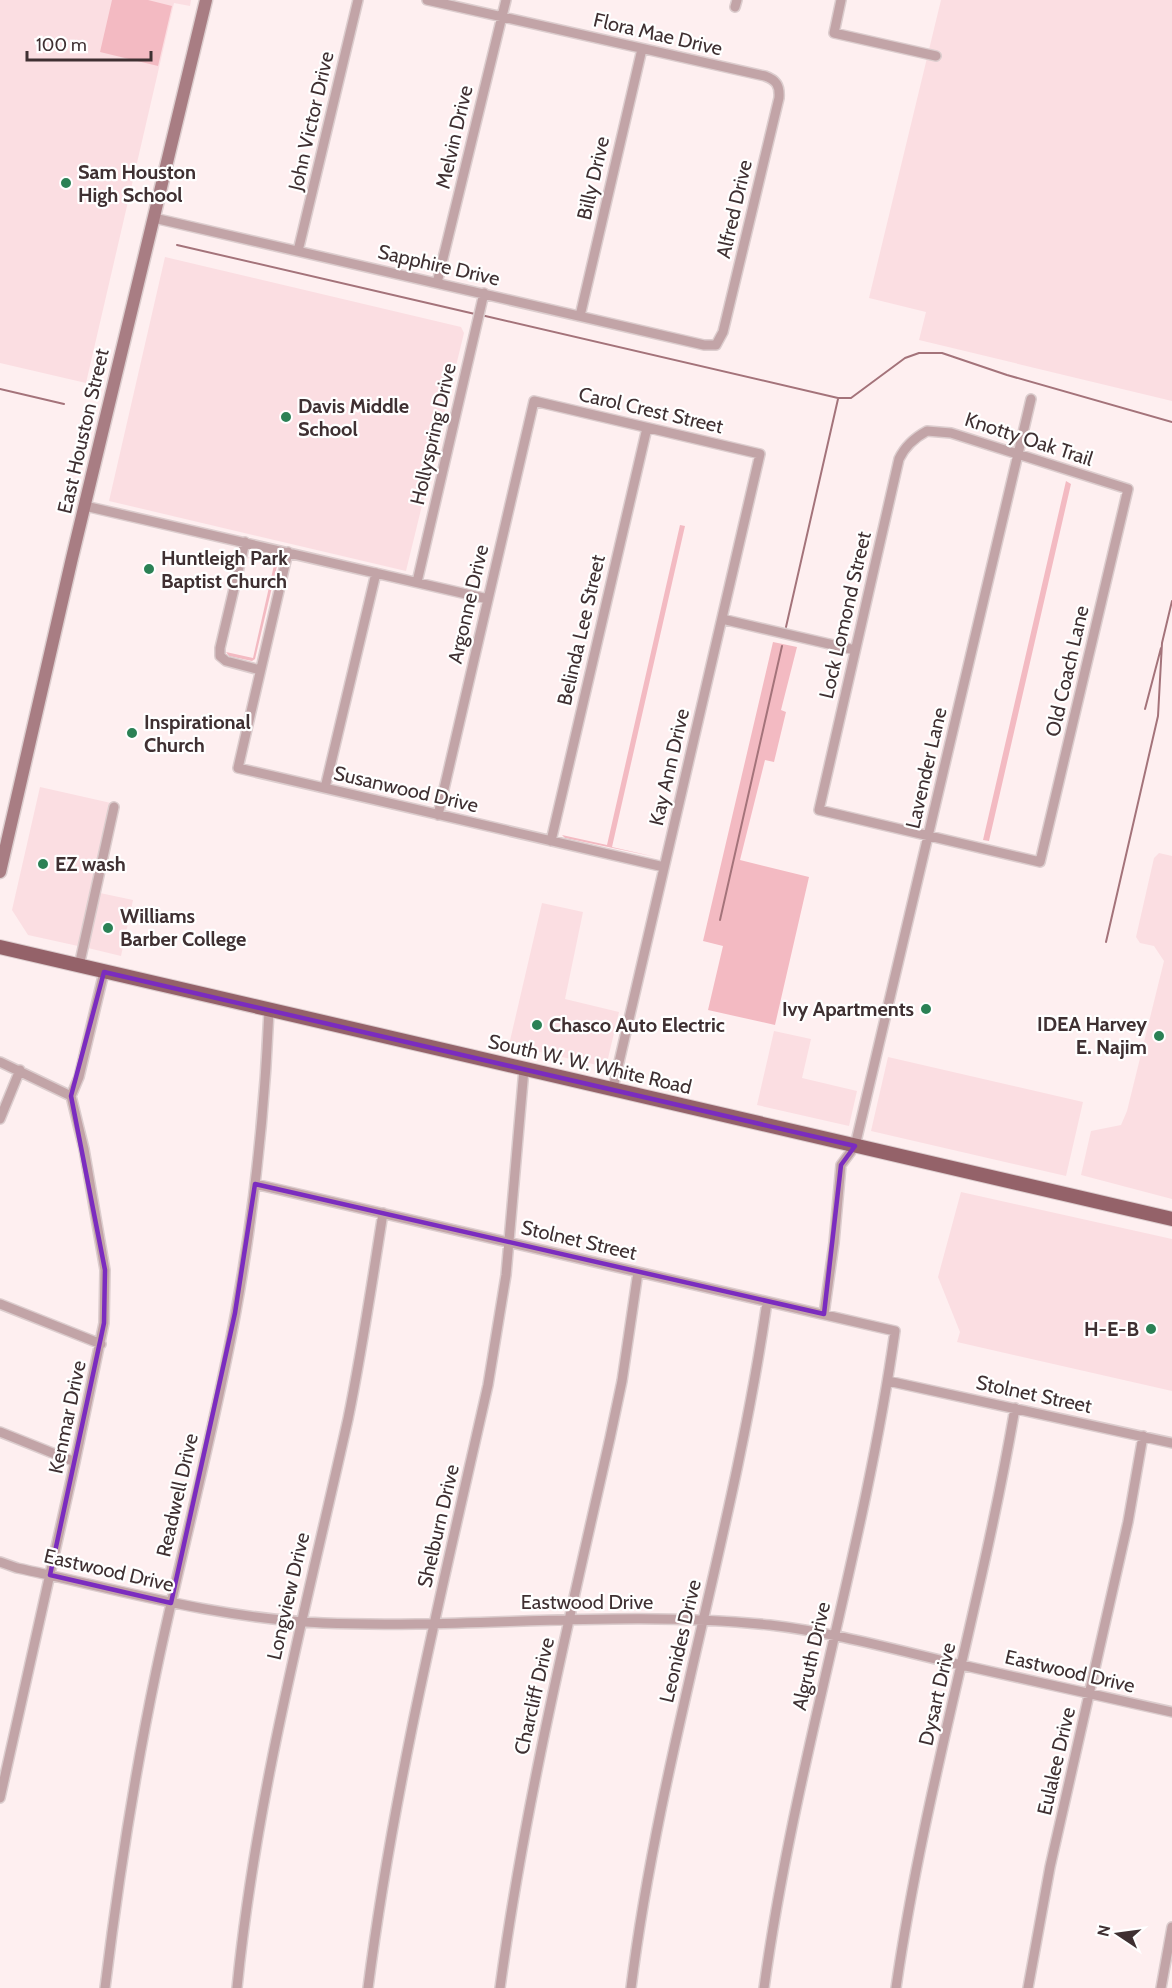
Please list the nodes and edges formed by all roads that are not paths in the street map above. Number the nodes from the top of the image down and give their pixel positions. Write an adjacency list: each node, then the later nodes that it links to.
1 (206, 0): 10 (main road, East Houston Street)
2 (358, 0): 11 (street, John Victor Drive)
3 (427, 0): 6 (street, Flora Mae Drive)
4 (506, 0): 6 (street, Melvin Drive)
5 (841, 0): 8 (street)
6 (501, 17): 7 (street, Flora Mae Drive); 12 (street, Melvin Drive)
7 (642, 49): 9 (street, Flora Mae Drive); 14 (street, Billy Drive)
8 (936, 56)
9 (776, 81): 15 (street, Alfred Drive)
10 (154, 218): 11 (street, Sapphire Drive); 23 (main road, East Houston Street)
11 (298, 251): 12 (street, Sapphire Drive)
12 (438, 283): 13 (street, Sapphire Drive)
13 (484, 294): 14 (street, Sapphire Drive); 27 (street, Hollyspring Drive)
14 (580, 316): 15 (street, Sapphire Drive)
15 (716, 345)
16 (1031, 399): 21 (street, Lavender Lane)
17 (534, 401): 18 (street, Carol Crest Street); 28 (street, Argonne Drive)
18 (647, 428): 20 (street, Carol Crest Street); 36 (street, Belinda Lee Street)
19 (918, 435): 21 (street, Knotty Oak Trail); 30 (street, Lock Lomond Street)
20 (760, 454): 29 (street, Kay Ann Drive)
21 (1018, 455): 22 (street, Knotty Oak Trail); 35 (street, Lavender Lane)
22 (1128, 489): 35 (street, Old Coach Lane)
23 (85, 506): 24 (street); 38 (main road, East Houston Street)
24 (245, 542): 25 (street); 31 (street)
25 (288, 552): 26 (street); 31 (street, Susanwood Drive)
26 (375, 573): 27 (street); 32 (street)
27 (417, 582): 28 (street)
28 (488, 599): 34 (street, Argonne Drive)
29 (722, 619): 30 (street); 37 (street, Kay Ann Drive)
30 (855, 650): 35 (street, Lock Lomond Street)
31 (260, 670): 32 (street, Susanwood Drive)
32 (325, 789): 34 (street, Susanwood Drive)
33 (114, 807): 40 (street)
34 (438, 815): 36 (street, Susanwood Drive)
35 (928, 836): 49 (street, Lavender Lane)
36 (551, 841): 37 (street, Susanwood Drive)
37 (664, 867): 46 (street, Kay Ann Drive)
38 (0, 872)
39 (0, 948): 40 (main road, South W. W. White Road)
40 (79, 966): 41 (main road, South W. W. White Road)
41 (104, 972): 42 (main road, South W. W. White Road); 47 (street)
42 (269, 1008): 44 (main road, South W. W. White Road); 50 (street, Readwell Drive)
43 (0, 1062): 45 (street)
44 (524, 1069): 46 (main road, South W. W. White Road); 53 (street, Shelburn Drive)
45 (20, 1070): 47 (street); 48 (street)
46 (613, 1088): 49 (main road, South W. W. White Road)
47 (71, 1096): 59 (street, Kenmar Drive)
48 (0, 1119)
49 (855, 1146): 52 (main road, South W. W. White Road); 57 (street)
50 (255, 1184): 51 (street, Stolnet Street); 68 (street, Readwell Drive)
51 (383, 1214): 53 (street, Stolnet Street); 71 (street, Longview Drive)
52 (1172, 1219)
53 (510, 1242): 54 (street, Stolnet Street); 72 (street, Shelburn Drive)
54 (638, 1272): 55 (street, Stolnet Street); 69 (street, Charcliff Drive)
55 (767, 1302): 57 (street, Stolnet Street); 70 (street, Leonides Drive)
56 (0, 1304): 59 (street)
57 (824, 1314): 58 (street, Stolnet Street)
58 (895, 1331): 60 (street, Algruth Drive)
59 (101, 1344): 65 (street, Kenmar Drive)
60 (888, 1381): 61 (street, Stolnet Street); 73 (street, Algruth Drive)
61 (1016, 1408): 63 (street, Stolnet Street); 74 (street, Dysart Drive)
62 (0, 1432): 65 (street)
63 (1143, 1436): 64 (street, Stolnet Street); 75 (street, Eulalee Drive)
64 (1172, 1443)
65 (75, 1462): 67 (street, Kenmar Drive)
66 (0, 1562): 67 (street, Eastwood Drive)
67 (50, 1575): 68 (street, Eastwood Drive); 77 (street, Kenmar Drive)
68 (171, 1603): 71 (street, Eastwood Drive); 79 (street, Readwell Drive)
69 (570, 1620): 70 (street, Eastwood Drive); 72 (street, Eastwood Drive); 82 (street, Charcliff Drive)
70 (703, 1620): 73 (street, Eastwood Drive); 83 (street, Leonides Drive)
71 (301, 1621): 72 (street, Eastwood Drive); 80 (street, Longview Drive)
72 (435, 1623): 81 (street, Shelburn Drive)
73 (834, 1635): 74 (street, Eastwood Drive); 84 (street, Algruth Drive)
74 (962, 1665): 75 (street, Eastwood Drive); 85 (street, Dysart Drive)
75 (1090, 1693): 76 (street, Eastwood Drive); 86 (street, Eulalee Drive)
76 (1172, 1712)
77 (0, 1798)
78 (1172, 1927): 87 (street)
79 (105, 1988)
80 (237, 1988)
81 (368, 1988)
82 (500, 1988)
83 (631, 1988)
84 (764, 1988)
85 (896, 1988)
86 (1029, 1988)
87 (1161, 1988)

